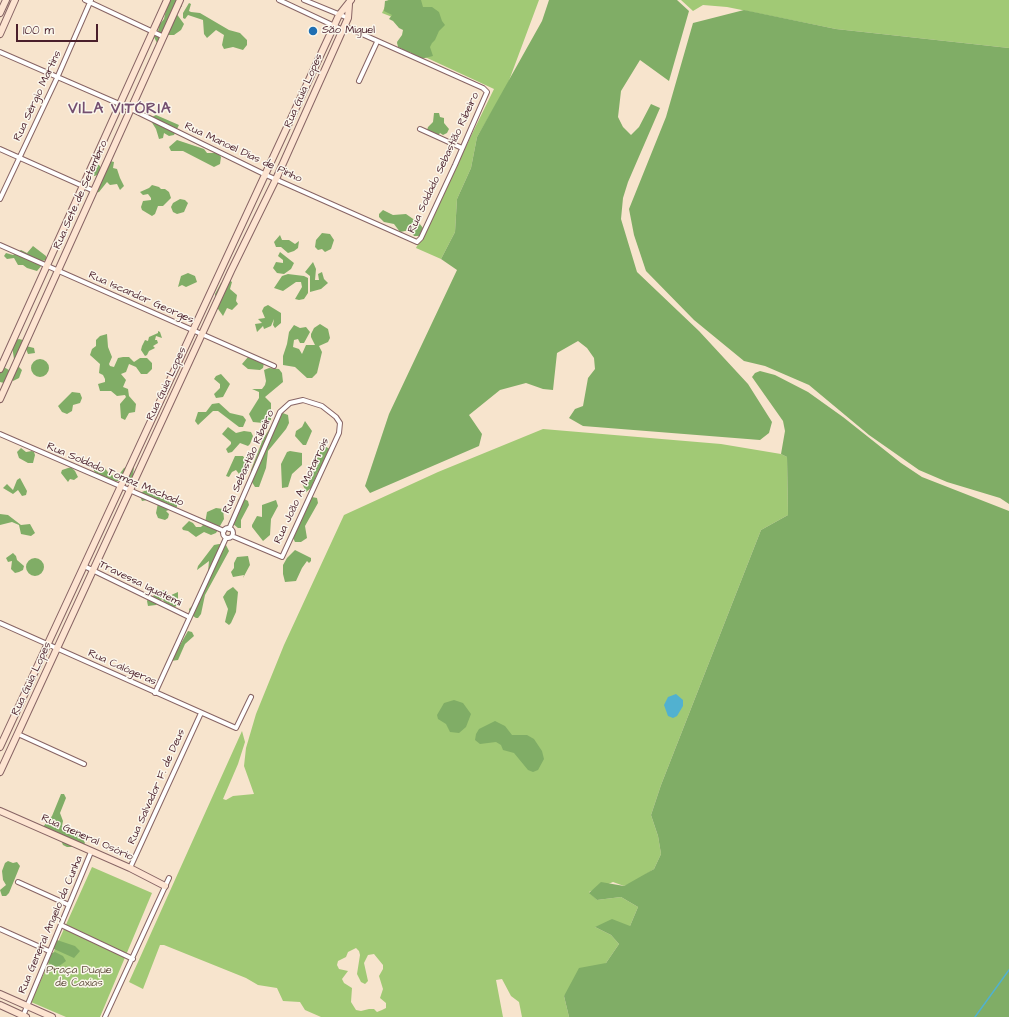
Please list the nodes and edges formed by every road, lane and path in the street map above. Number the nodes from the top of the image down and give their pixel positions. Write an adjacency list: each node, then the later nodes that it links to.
1 (6, 0): 9 (main road)
2 (15, 0): 15 (main road)
3 (167, 0): 14 (main road, Rua Sete de Setembro)
4 (180, 0): 16 (main road, Rua Sete de Setembro)
5 (279, 0): 12 (street)
6 (304, 0): 10 (street)
7 (88, 1): 14 (street); 19 (street, Rua Sérgio Martins)
8 (350, 2): 10 (main road, Rua Guia Lopes); 11 (main road, Rua Guia Lopes)
9 (0, 13)
10 (339, 15): 11 (street); 12 (main road, Rua Guia Lopes)
11 (348, 18): 13 (main road, Rua Guia Lopes)
12 (335, 25): 13 (street); 21 (main road, Rua Guia Lopes)
13 (343, 28): 17 (street); 22 (main road, Rua Guia Lopes)
14 (152, 32): 16 (street); 23 (main road, Rua Sete de Setembro)
15 (0, 34)
16 (164, 37): 24 (main road, Rua Sete de Setembro)
17 (377, 42): 20 (street); 26 (street, Rua Soldado Sebastião Ribeiro)
18 (0, 52): 19 (street, Rua Manoel Dias de Pinho)
19 (57, 78): 23 (street, Rua Manoel Dias de Pinho); 28 (street, Rua Sérgio Martins)
20 (359, 81)
21 (305, 90): 22 (main road); 29 (main road, Rua Guia Lopes)
22 (314, 94): 30 (main road, Rua Guia Lopes)
23 (118, 104): 24 (street, Rua Manoel Dias de Pinho); 31 (main road, Rua Sete de Setembro)
24 (131, 110): 29 (street, Rua Manoel Dias de Pinho); 32 (main road, Rua Sete de Setembro)
25 (420, 129): 26 (street)
26 (462, 148): 34 (street, Rua Soldado Sebastião Ribeiro)
27 (0, 149): 28 (street)
28 (20, 157): 31 (street); 33 (street, Rua Sérgio Martins)
29 (266, 175): 30 (street, Rua Manoel Dias de Pinho); 38 (main road, Rua Guia Lopes)
30 (276, 179): 34 (street, Rua Manoel Dias de Pinho); 39 (main road, Rua Guia Lopes)
31 (83, 186): 32 (street); 36 (main road, Rua Sete de Setembro)
32 (94, 191): 37 (main road, Rua Sete de Setembro)
33 (0, 199)
34 (413, 242)
35 (0, 245): 36 (street, Rua Iscandor Georges)
36 (47, 266): 37 (street, Rua Iscandor Georges); 41 (main road, Rua Sete de Setembro)
37 (58, 271): 38 (street, Rua Iscandor Georges); 42 (main road, Rua Sete de Setembro)
38 (192, 331): 39 (street, Rua Iscandor Georges); 45 (main road, Rua Guia Lopes)
39 (201, 335): 40 (street, Rua Iscandor Georges); 46 (main road, Rua Guia Lopes)
40 (274, 366)
41 (0, 369)
42 (0, 399)
43 (339, 433): 47 (street, Rua Sebastião Ribeiro); 49 (street, Rua João A. Motarrois)
44 (0, 434): 45 (street, Rua Soldado Tomaz Machado)
45 (120, 487): 46 (street, Rua Soldado Tomaz Machado); 51 (main road, Rua Guia Lopes)
46 (129, 491): 48 (street, Rua Soldado Tomaz Machado); 52 (main road, Rua Guia Lopes)
47 (229, 529): 48 (street); 49 (street)
48 (224, 531): 50 (street)
49 (232, 536): 50 (street)
50 (226, 538): 53 (street)
51 (84, 566): 52 (street, Travessa Iguatemi); 55 (main road, Rua Guia Lopes)
52 (93, 571): 53 (street, Travessa Iguatemi); 56 (main road, Rua Guia Lopes)
53 (189, 617): 57 (street)
54 (0, 623): 55 (street, Rua Calógeras)
55 (47, 644): 56 (street, Rua Calógeras); 61 (main road, Rua Guia Lopes)
56 (56, 649): 57 (street, Rua Calógeras); 60 (main road, Rua Guia Lopes)
57 (155, 693): 59 (street, Rua Calógeras)
58 (251, 697): 59 (street, Rua Calógeras)
59 (201, 713): 66 (street, Rua Salvador F. de Deus)
60 (18, 734): 62 (street); 63 (main road, Rua Guia Lopes)
61 (0, 747)
62 (84, 764)
63 (0, 772)
64 (0, 811): 65 (main road, Rua General Osório)
65 (92, 852): 66 (main road, Rua General Osório); 70 (street, Rua General Angelo da Cunha)
66 (130, 868): 69 (main road, Rua General Osório)
67 (169, 878): 69 (street)
68 (18, 882): 70 (street)
69 (165, 886): 74 (street)
70 (69, 905): 71 (street, Rua General Angelo da Cunha)
71 (61, 925): 73 (street, Rua General Angelo da Cunha); 74 (street)
72 (0, 929): 73 (street)
73 (49, 951): 77 (street, Rua General Angelo da Cunha)
74 (133, 959): 80 (street)
75 (0, 994): 77 (main road)
76 (0, 1005): 78 (main road)
77 (27, 1006): 78 (street, Rua General Angelo da Cunha); 79 (main road)
78 (24, 1016)
79 (52, 1017)
80 (105, 1017)

